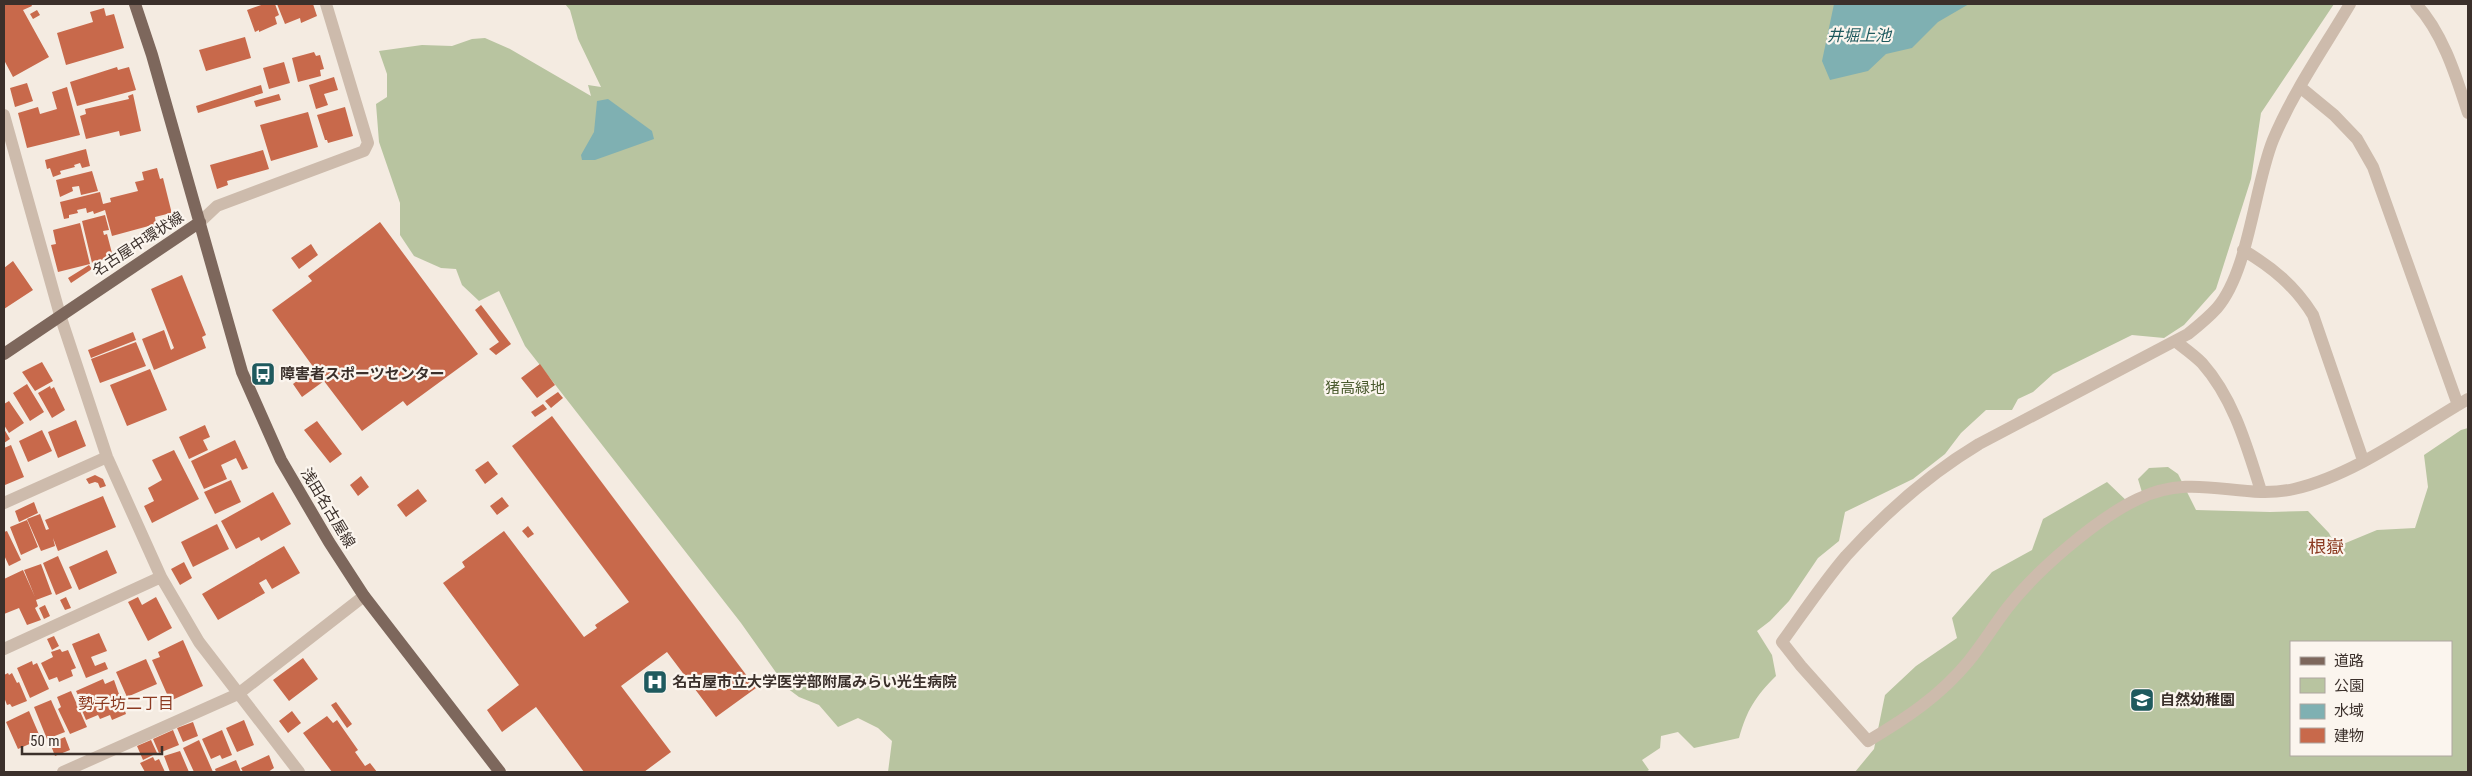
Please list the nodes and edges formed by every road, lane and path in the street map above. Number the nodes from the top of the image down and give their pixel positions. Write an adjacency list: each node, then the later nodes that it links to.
1 (135, 4): 9 (main road, 名古屋中環状線)
2 (326, 4): 9 (street)
3 (2350, 4): 5 (street)
4 (2416, 4): 6 (street)
5 (2300, 87): 10 (street); 14 (street)
6 (2468, 113)
7 (4, 114): 8 (street)
8 (7, 139): 11 (street)
9 (200, 222): 11 (main road, 名古屋中環状線); 20 (main road, 浅田名古屋線)
10 (2243, 250): 12 (street); 16 (street)
11 (60, 315): 13 (main road, 名古屋中環状線); 15 (street)
12 (2176, 341): 17 (street); 17 (street)
13 (4, 354)
14 (2463, 402): 16 (street)
15 (107, 457): 18 (street); 19 (street)
16 (2363, 460): 17 (street)
17 (2261, 491)
18 (4, 503)
19 (161, 577): 21 (street); 22 (street)
20 (364, 596): 22 (street); 25 (main road, 浅田名古屋線)
21 (4, 649)
22 (238, 694): 23 (street); 24 (street)
23 (62, 772)
24 (299, 772)
25 (500, 772)

